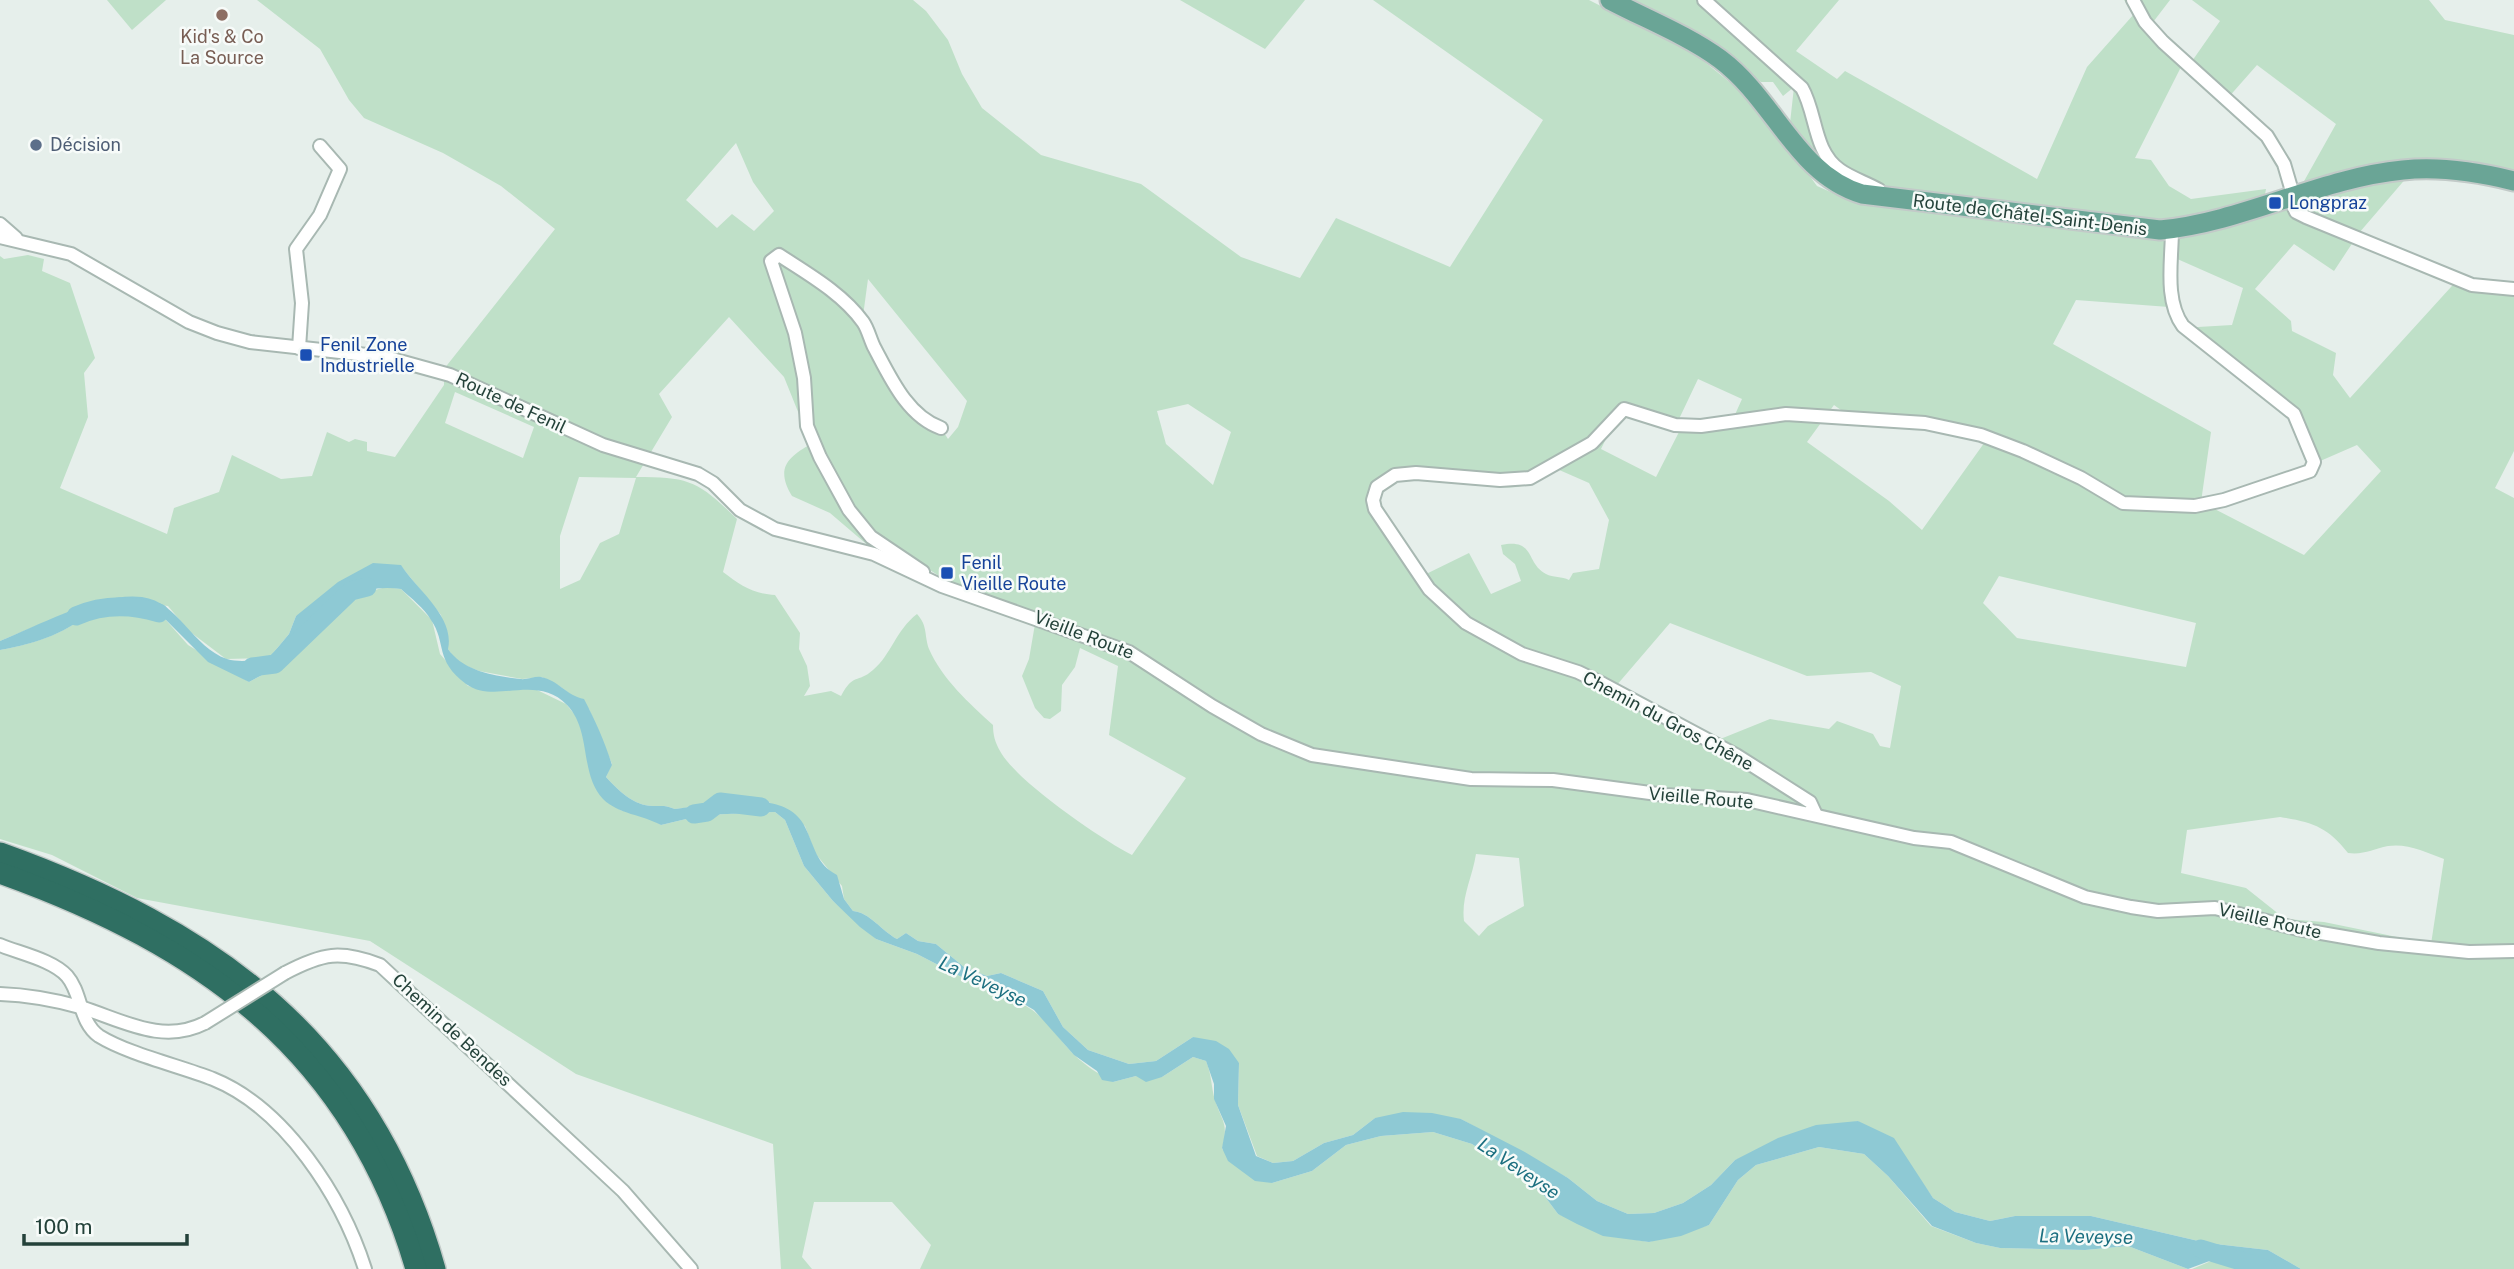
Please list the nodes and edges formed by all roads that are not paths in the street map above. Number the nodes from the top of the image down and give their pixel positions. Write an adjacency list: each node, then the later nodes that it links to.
1 (1610, 0): 6 (main road, Route de Châtel-Saint-Denis)
2 (1704, 0): 6 (street)
3 (2133, 0): 7 (street)
4 (320, 146): 13 (street)
5 (2514, 181): 7 (main road, Route de Châtel-Saint-Denis)
6 (1882, 198): 9 (main road, Route de Châtel-Saint-Denis)
7 (2292, 198): 9 (main road, Route de Châtel-Saint-Denis); 12 (street)
8 (0, 224): 11 (street, Route de Fenil)
9 (2172, 229): 17 (street, Chemin du Gros Chêne)
10 (0, 237): 11 (street, Route de Fenil)
11 (20, 240): 13 (street, Route de Fenil)
12 (2514, 289)
13 (299, 348): 15 (street, Route de Fenil)
14 (941, 428): 15 (street)
15 (942, 586): 16 (street, Route de Fenil)
16 (989, 603): 17 (street, Vieille Route)
17 (1816, 815): 21 (street, Vieille Route)
18 (0, 853): 26 (highway)
19 (0, 873): 25 (highway)
20 (0, 946): 23 (street)
21 (2514, 951)
22 (0, 994): 23 (street, Chemin de Bendes)
23 (81, 1007): 24 (street); 27 (street, Chemin de Bendes, bridge)
24 (365, 1269)
25 (416, 1269)
26 (435, 1269)
27 (691, 1269)

